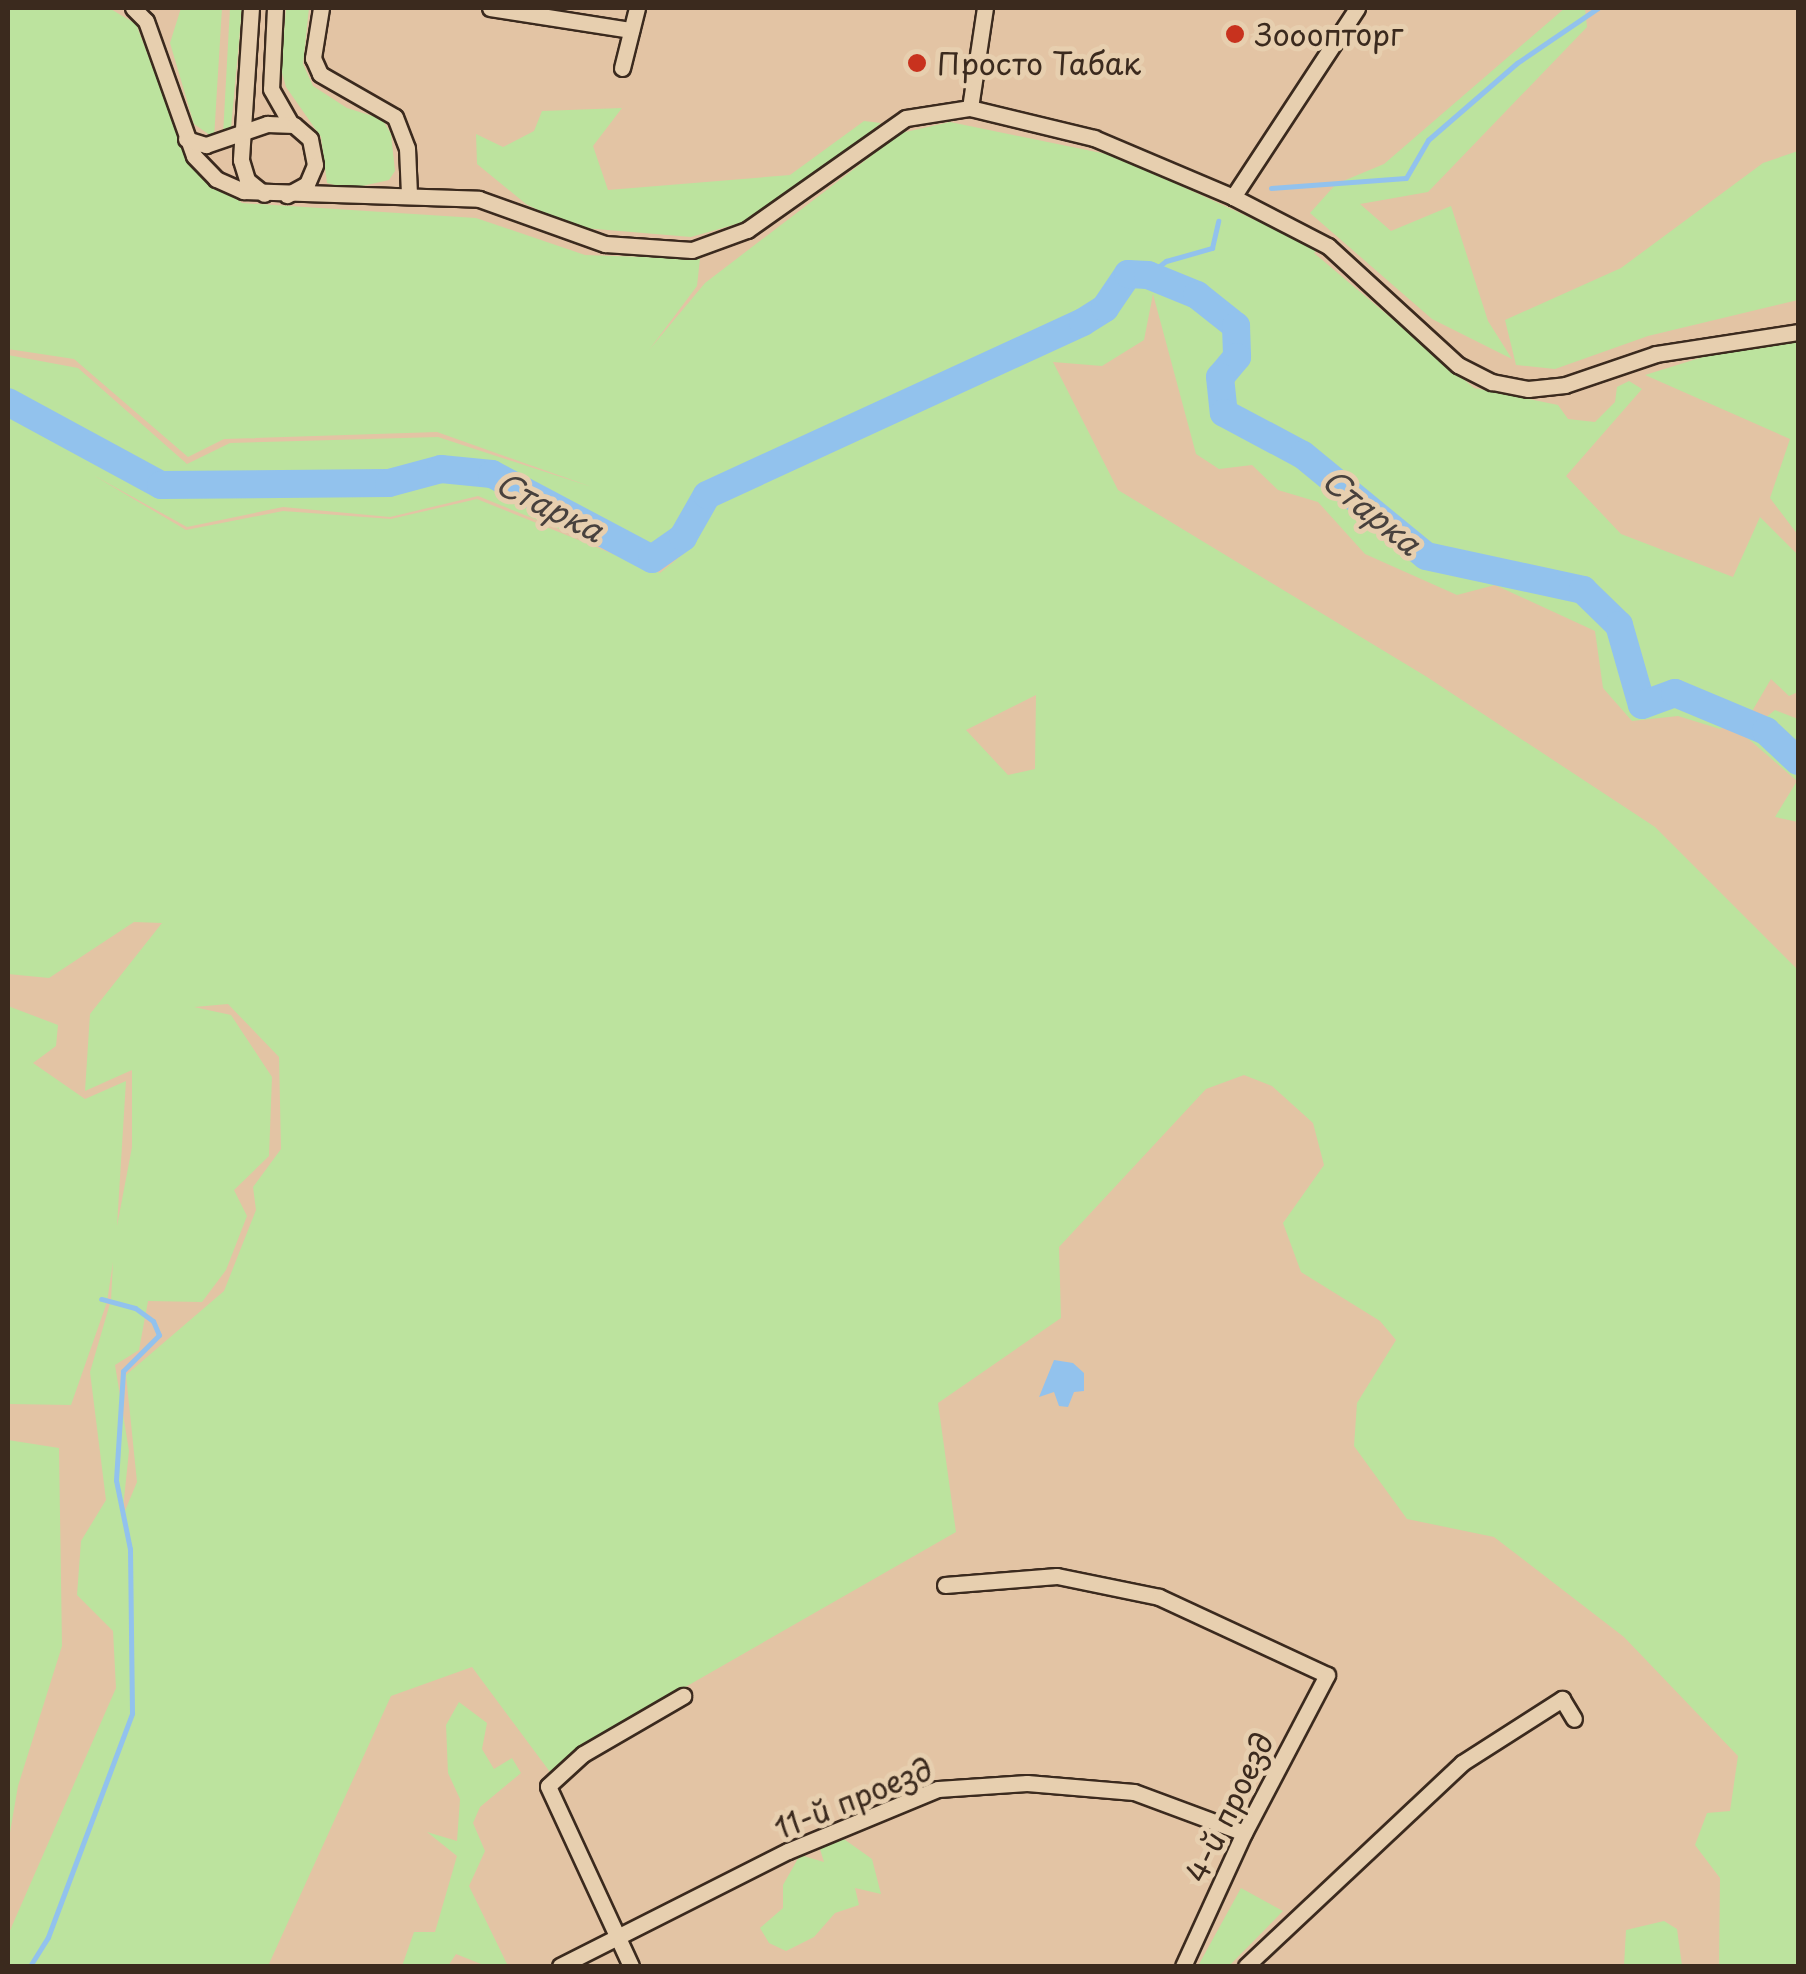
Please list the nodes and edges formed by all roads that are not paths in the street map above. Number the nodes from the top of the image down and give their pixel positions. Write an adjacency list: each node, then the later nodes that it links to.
1 (133, 8): 15 (street)
2 (251, 8): 14 (street)
3 (275, 8): 12 (street)
4 (321, 8): 18 (street)
5 (490, 8): 9 (street)
6 (637, 8): 9 (street)
7 (985, 8): 11 (street)
8 (1357, 8): 20 (street)
9 (631, 30): 10 (street)
10 (622, 68)
11 (970, 108): 18 (street); 20 (street)
12 (291, 124): 13 (street); 17 (street)
13 (261, 126): 14 (street); 16 (street)
14 (241, 135): 15 (street); 16 (street)
15 (186, 139): 19 (street)
16 (242, 154): 19 (street)
17 (314, 172): 19 (street); 21 (street)
18 (409, 194): 21 (street)
19 (276, 196): 21 (street)
20 (1233, 196): 22 (street)
21 (331, 198)
22 (1798, 332)
23 (946, 1584): 26 (street, 4-й проезд)
24 (682, 1696): 27 (street)
25 (1574, 1719): 31 (street)
26 (1244, 1833): 27 (street, 11-й проезд); 30 (street, 4-й проезд)
27 (617, 1940): 28 (street, 11-й проезд); 29 (street)
28 (560, 1966)
29 (631, 1966)
30 (1184, 1966)
31 (1246, 1966)

